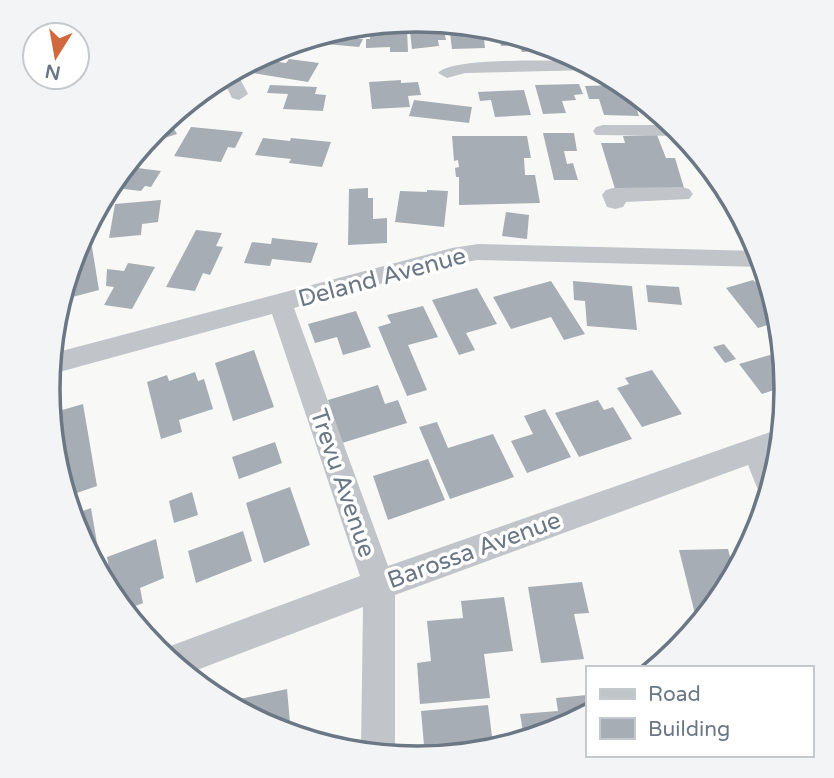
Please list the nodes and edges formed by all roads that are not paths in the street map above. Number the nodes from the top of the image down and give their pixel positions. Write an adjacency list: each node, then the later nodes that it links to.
1 (571, 66): 2 (street)
2 (447, 74)
3 (604, 131): 4 (street)
4 (665, 131)
5 (682, 194): 6 (street)
6 (615, 202)
7 (749, 258): 8 (street, Deland Avenue)
8 (281, 304): 9 (street, Deland Avenue); 11 (street, Trevu Avenue)
9 (61, 362)
10 (766, 446): 11 (street, Barossa Avenue)
11 (379, 584): 12 (street, Barossa Avenue); 13 (street, Trevu Avenue)
12 (182, 659)
13 (379, 744)

